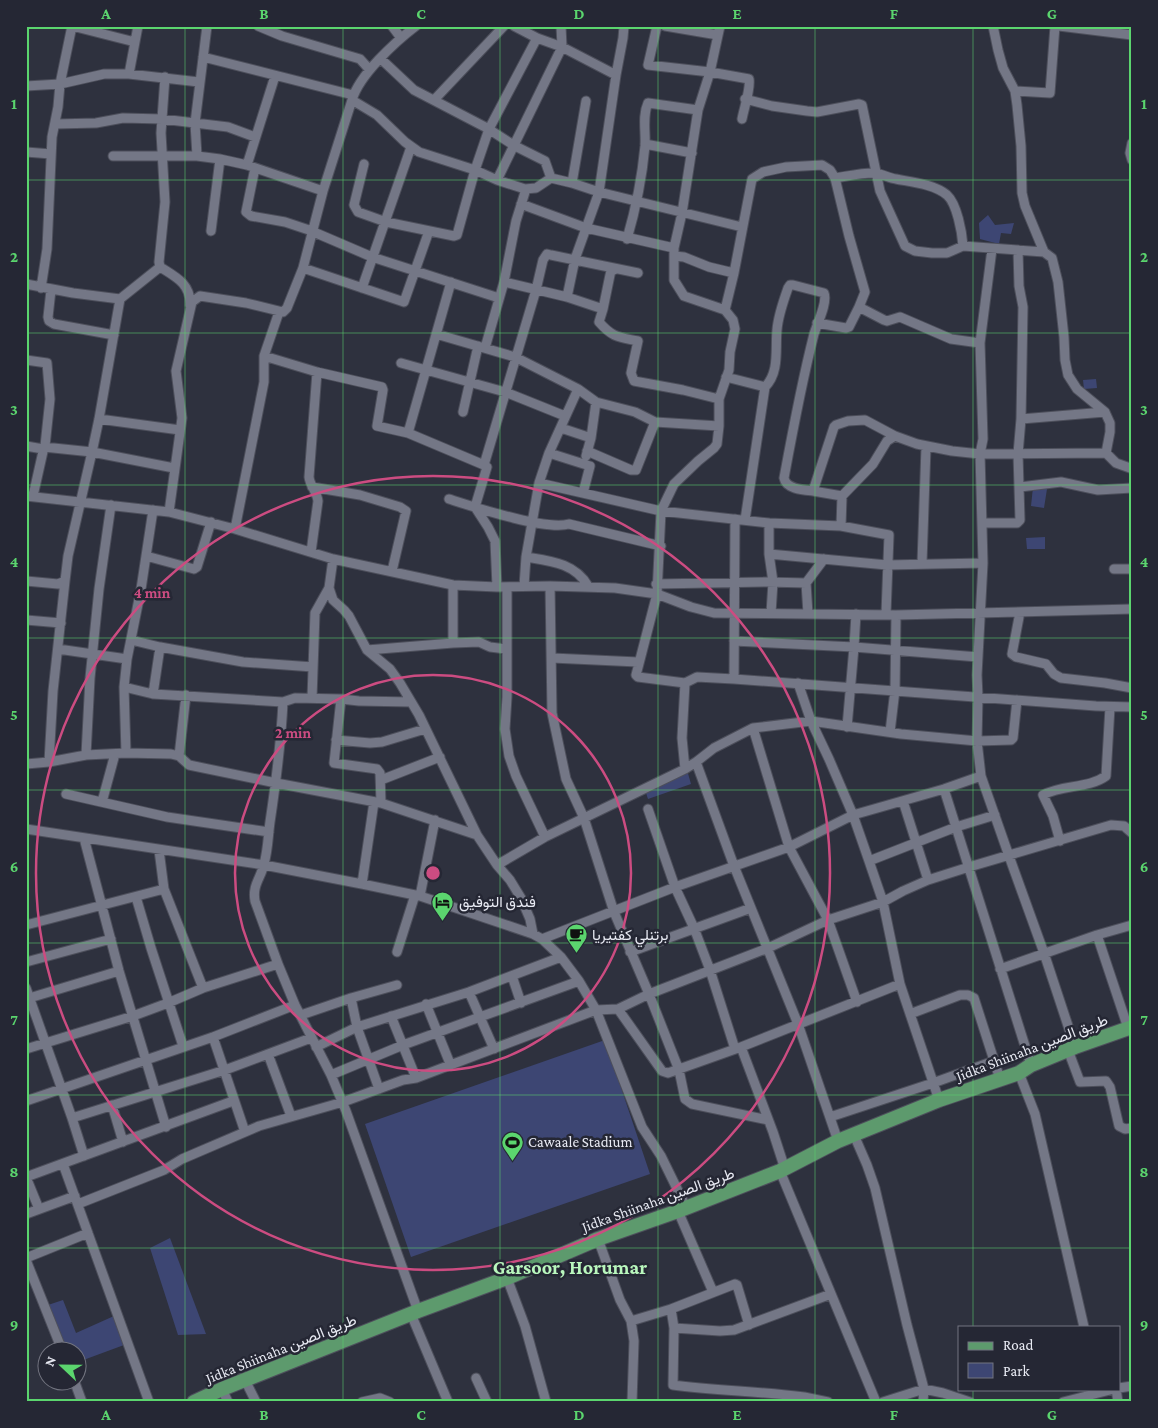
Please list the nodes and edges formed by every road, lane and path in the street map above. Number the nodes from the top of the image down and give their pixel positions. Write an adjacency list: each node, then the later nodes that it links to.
1 (138, 26): 20 (street)
2 (207, 26): 22 (street)
3 (258, 26): 24 (street)
4 (392, 26): 18 (street)
5 (416, 26): 18 (street)
6 (504, 26): 36 (street)
7 (514, 26): 19 (street)
8 (561, 26): 21 (street)
9 (624, 26): 27 (street)
10 (657, 26): 25 (street)
11 (665, 26): 16 (street)
12 (993, 26): 33 (street)
13 (1055, 26): 33 (street)
14 (1059, 26): 15 (street)
15 (1080, 27): 17 (street)
16 (719, 31): 25 (street)
17 (1132, 35)
18 (401, 38): 23 (street)
19 (537, 38): 21 (street); 43 (street)
20 (135, 42): 26 (street); 31 (street)
21 (562, 47): 27 (street); 47 (street)
22 (203, 57): 28 (street); 30 (street)
23 (381, 59): 24 (street); 36 (street)
24 (369, 69): 34 (street)
25 (710, 72): 35 (street); 38 (street)
26 (129, 74): 29 (street); 31 (street)
27 (616, 75): 67 (street)
28 (275, 76): 34 (street); 44 (street)
29 (165, 77): 30 (street); 39 (street)
30 (199, 82): 41 (street)
31 (60, 84): 32 (street); 42 (street)
32 (26, 86)
33 (1015, 92): 82 (street)
34 (352, 98): 48 (street); 66 (street)
35 (746, 99): 40 (street); 60 (street)
36 (434, 100): 43 (street)
37 (586, 101): 64 (street)
38 (698, 110): 46 (street); 50 (street)
39 (162, 119): 41 (street); 42 (street); 54 (street)
40 (742, 119)
41 (195, 123): 44 (street); 53 (street)
42 (56, 124): 51 (street)
43 (490, 129): 47 (street); 59 (street)
44 (256, 137): 58 (street)
45 (1132, 143): 56 (street)
46 (645, 144): 50 (street); 68 (street)
47 (515, 146): 61 (street); 63 (street)
48 (411, 147): 59 (street); 71 (street)
49 (26, 152): 51 (street)
50 (692, 153): 70 (street)
51 (51, 154): 94 (street)
52 (113, 156): 54 (street)
53 (197, 156): 54 (street); 55 (street)
54 (164, 157): 85 (street)
55 (220, 159): 58 (street); 74 (street)
56 (1132, 160)
57 (364, 164): 71 (street)
58 (251, 166): 66 (street); 76 (street)
59 (475, 170): 63 (street); 75 (street)
60 (875, 173): 62 (street); 78 (street); 78 (street)
61 (550, 178): 64 (street); 65 (street)
62 (835, 178): 72 (street); 102 (street)
63 (497, 180): 65 (street)
64 (572, 183): 67 (street)
65 (526, 189): 69 (street)
66 (323, 191): 76 (street)
67 (599, 192): 68 (street); 73 (street)
68 (638, 201): 70 (street); 77 (street)
69 (521, 204): 73 (street); 92 (street)
70 (682, 213): 72 (street); 81 (street)
71 (386, 222): 75 (street); 83 (street)
72 (742, 227): 90 (street)
73 (586, 228): 77 (street); 84 (street)
74 (211, 231)
75 (429, 231): 88 (street)
76 (313, 232): 83 (street); 86 (street)
77 (627, 239): 81 (street)
78 (963, 246): 79 (street)
79 (992, 249): 80 (street); 109 (street)
80 (1018, 250): 82 (street); 128 (street)
81 (674, 252): 90 (street); 104 (street)
82 (1044, 252): 125 (street)
83 (372, 257): 88 (street); 95 (street)
84 (575, 259): 87 (street); 97 (street); 98 (street)
85 (160, 267): 100 (street); 101 (street)
86 (303, 268): 95 (street); 105 (street)
87 (616, 269): 89 (street); 103 (street)
88 (416, 270): 91 (street); 95 (street)
89 (638, 273)
90 (734, 273): 104 (street)
91 (451, 282): 99 (street); 107 (street)
92 (504, 282): 97 (street); 99 (street)
93 (26, 284): 94 (street)
94 (41, 288): 96 (street)
95 (362, 288)
96 (51, 290): 100 (street); 108 (street)
97 (536, 290): 98 (street); 112 (street)
98 (567, 297): 103 (street)
99 (499, 298): 110 (street)
100 (120, 299): 108 (street)
101 (190, 305): 105 (street); 132 (street)
102 (859, 307): 106 (street); 109 (street)
103 (603, 310): 122 (street)
104 (724, 310): 117 (street)
105 (279, 312): 111 (street)
106 (817, 323): 119 (street); 153 (street)
107 (436, 334): 110 (street); 116 (street)
108 (114, 335): 127 (street)
109 (980, 343): 143 (street)
110 (482, 347): 112 (street); 118 (street)
111 (264, 356): 115 (street); 171 (street)
112 (515, 357): 120 (street); 121 (street)
113 (26, 360): 137 (street)
114 (401, 363): 116 (street)
115 (317, 372): 133 (street); 150 (street)
116 (427, 372): 118 (street); 133 (street)
117 (726, 378): 119 (street); 122 (street)
118 (470, 382): 121 (street); 124 (street)
119 (765, 387): 165 (street)
120 (578, 389): 123 (street); 126 (street)
121 (505, 392): 126 (street); 146 (street)
122 (719, 399): 130 (street)
123 (596, 402): 129 (street); 135 (street)
124 (463, 412)
125 (1105, 412): 128 (street); 142 (street)
126 (565, 416): 131 (street)
127 (100, 419): 132 (street); 140 (street)
128 (1021, 419): 144 (street)
129 (655, 422): 130 (street); 139 (street)
130 (719, 426): 162 (street)
131 (560, 428): 135 (street); 141 (street)
132 (180, 430): 148 (street)
133 (408, 433): 146 (street)
134 (895, 436): 138 (street); 153 (street); 156 (street)
135 (591, 438): 139 (street)
136 (26, 446): 137 (street)
137 (44, 447): 140 (street); 155 (street)
138 (926, 447): 143 (street); 179 (street)
139 (587, 451): 145 (street)
140 (92, 452): 148 (street); 158 (street)
141 (549, 453): 145 (street); 149 (street)
142 (1106, 453): 144 (street); 147 (street)
143 (980, 454): 144 (street); 169 (street)
144 (1018, 454): 151 (street)
145 (584, 464): 154 (street)
146 (484, 465): 160 (street)
147 (1131, 466)
148 (174, 468): 163 (street)
149 (539, 483): 154 (street); 167 (street)
150 (312, 486): 173 (street); 184 (street)
151 (1020, 487): 152 (street); 169 (street)
152 (1132, 488)
153 (813, 491): 156 (street)
154 (584, 493): 162 (street)
155 (30, 496): 158 (street)
156 (842, 496): 170 (street)
157 (449, 499): 160 (street)
158 (81, 502): 159 (street); 186 (street)
159 (111, 505): 161 (street); 219 (street)
160 (474, 508): 167 (street); 195 (street)
161 (153, 510): 163 (street); 175 (street)
162 (661, 511): 164 (street); 172 (street)
163 (169, 512): 166 (street)
164 (735, 519): 165 (street); 187 (street)
165 (745, 520): 168 (street)
166 (210, 522): 171 (street); 175 (street)
167 (533, 522): 172 (street); 176 (street)
168 (769, 523): 170 (street); 174 (street)
169 (982, 523): 180 (street)
170 (841, 526): 181 (street)
171 (235, 529): 173 (street)
172 (660, 546): 190 (street)
173 (311, 552): 177 (street)
174 (770, 554): 178 (street); 188 (street)
175 (146, 556): 210 (street)
176 (526, 557): 192 (street); 194 (street)
177 (333, 559): 184 (street); 197 (street)
178 (824, 559): 181 (street); 189 (street)
179 (922, 563): 180 (street); 181 (street)
180 (983, 563): 203 (street)
181 (887, 565): 206 (street)
182 (1132, 569): 183 (street)
183 (1114, 570)
184 (392, 571): 191 (street)
185 (26, 581): 186 (street)
186 (65, 581): 209 (street)
187 (733, 582): 188 (street); 190 (street); 200 (street)
188 (773, 582): 189 (street); 202 (street)
189 (806, 583): 204 (street)
190 (656, 584): 198 (street)
191 (453, 585): 195 (street); 212 (street)
192 (524, 586): 193 (street); 196 (street)
193 (550, 586): 194 (street); 221 (street)
194 (588, 586): 198 (street)
195 (497, 587): 196 (street)
196 (507, 587): 215 (street)
197 (328, 588): 217 (street); 224 (street)
198 (657, 594): 200 (street); 223 (street)
199 (1132, 609): 201 (street)
200 (734, 612): 202 (street); 211 (street)
201 (1020, 612): 203 (street); 230 (street)
202 (771, 613): 204 (street)
203 (982, 613): 207 (street); 220 (street)
204 (808, 614): 205 (street)
205 (856, 614): 206 (street); 214 (street)
206 (886, 614): 207 (street)
207 (896, 614): 218 (street)
208 (26, 620): 209 (street)
209 (61, 623): 216 (street)
210 (131, 640): 213 (street); 222 (street)
211 (734, 641): 214 (street); 225 (street)
212 (453, 642): 215 (street); 217 (street)
213 (160, 647): 224 (street); 232 (street)
214 (854, 647): 218 (street); 229 (street)
215 (506, 648): 278 (street)
216 (58, 649): 219 (street); 254 (street)
217 (368, 650): 239 (street)
218 (897, 651): 220 (street); 231 (street)
219 (92, 653): 222 (street); 251 (street)
220 (978, 657): 234 (street)
221 (552, 658): 223 (street); 269 (street)
222 (127, 659): 228 (street)
223 (638, 662): 226 (street)
224 (313, 667): 235 (street)
225 (734, 679): 226 (street); 227 (street)
226 (685, 683): 257 (street)
227 (798, 683): 229 (street); 242 (street)
228 (124, 687): 232 (street); 249 (street)
229 (850, 688): 231 (street); 243 (street)
230 (1132, 688)
231 (895, 690): 234 (street); 246 (street)
232 (153, 694): 233 (street)
233 (186, 695): 238 (street); 252 (street)
234 (978, 697): 237 (street); 248 (street)
235 (312, 698): 236 (street); 238 (street)
236 (341, 699): 239 (street); 247 (street)
237 (1017, 700): 240 (street); 248 (street)
238 (283, 702): 260 (street)
239 (411, 702): 245 (street)
240 (1110, 707): 241 (street); 279 (street)
241 (1132, 707)
242 (811, 721): 243 (street); 244 (street); 267 (street)
243 (847, 727): 246 (street)
244 (753, 728): 255 (street); 281 (street)
245 (425, 729): 247 (street); 253 (street)
246 (890, 732): 248 (street)
247 (336, 740): 259 (street)
248 (977, 740): 258 (street)
249 (126, 753): 250 (street); 252 (street)
250 (115, 754): 251 (street); 264 (street)
251 (86, 755): 254 (street)
252 (178, 756): 260 (street)
253 (440, 757): 259 (street); 276 (street)
254 (49, 762): 256 (street)
255 (696, 762): 257 (street); 287 (street)
256 (26, 764)
257 (684, 769): 269 (street)
258 (981, 776): 261 (street); 268 (street)
259 (381, 780): 265 (street)
260 (276, 783): 265 (street); 274 (street)
261 (944, 789): 263 (street); 272 (street)
262 (66, 794): 264 (street)
263 (903, 801): 267 (street); 280 (street)
264 (102, 802): 274 (street)
265 (378, 803): 270 (street); 290 (street)
266 (648, 809): 291 (street)
267 (853, 815): 281 (street); 284 (street)
268 (996, 815): 272 (street); 283 (street)
269 (584, 818): 278 (street); 298 (street)
270 (434, 820): 276 (street); 293 (street)
271 (1128, 826): 275 (street); 279 (street)
272 (956, 827): 280 (street); 288 (street)
273 (26, 829): 277 (street)
274 (269, 832): 285 (street)
275 (1132, 833)
276 (477, 835): 286 (street)
277 (84, 838): 282 (street); 296 (street)
278 (545, 838): 286 (street)
279 (1060, 841): 283 (street)
280 (916, 843): 284 (street); 289 (street)
281 (789, 848): 287 (street); 299 (street)
282 (159, 850): 285 (street); 292 (street)
283 (1009, 856): 288 (street); 310 (street)
284 (869, 861): 295 (street)
285 (264, 865): 290 (street); 313 (street)
286 (497, 865): 303 (street)
287 (734, 866): 291 (street); 297 (street)
288 (969, 867): 289 (street); 314 (street)
289 (928, 880): 295 (street)
290 (362, 884): 293 (street)
291 (675, 887): 298 (street); 302 (street)
292 (164, 889): 294 (street); 322 (street)
293 (417, 896): 303 (street); 308 (street)
294 (136, 897): 296 (street); 328 (street)
295 (882, 902): 299 (street); 319 (street)
296 (101, 906): 300 (street); 305 (street)
297 (751, 908): 302 (street); 307 (street)
298 (614, 912): 306 (street); 309 (street)
299 (828, 920): 307 (street); 327 (street)
300 (26, 925)
301 (1132, 925): 304 (street)
302 (694, 928): 309 (street); 315 (street)
303 (532, 934): 306 (street)
304 (1097, 935): 310 (street); 341 (street)
305 (111, 939): 312 (street); 316 (street)
306 (542, 939): 311 (street)
307 (768, 948): 315 (street); 339 (street)
308 (397, 952)
309 (630, 952): 324 (street)
310 (1044, 953): 314 (street); 352 (street)
311 (561, 957): 317 (street); 318 (street)
312 (26, 962)
313 (278, 964): 322 (street); 331 (street)
314 (1000, 968): 357 (street)
315 (710, 970): 324 (street); 349 (street)
316 (119, 971): 325 (street); 336 (street)
317 (512, 976): 323 (street); 329 (street)
318 (579, 982): 329 (street); 333 (street)
319 (900, 984): 327 (street); 334 (street)
320 (397, 985): 326 (street)
321 (26, 988): 325 (street)
322 (203, 988): 328 (street)
323 (469, 992): 330 (street); 338 (street)
324 (649, 994): 332 (street); 360 (street)
325 (28, 998): 345 (street)
326 (351, 998): 335 (street); 340 (street)
327 (857, 1002): 339 (street)
328 (168, 1003): 336 (street); 346 (street)
329 (521, 1003): 338 (street)
330 (426, 1004): 337 (street); 342 (street)
331 (295, 1005): 335 (street); 343 (street)
332 (618, 1009): 333 (street); 360 (street)
333 (596, 1010): 351 (street); 389 (street)
334 (910, 1014): 356 (street); 365 (street)
335 (301, 1015): 344 (street)
336 (132, 1016): 345 (street); 354 (street)
337 (391, 1016): 340 (street); 347 (street)
338 (482, 1018): 342 (street); 351 (street)
339 (798, 1024): 349 (street); 375 (street)
340 (357, 1027): 348 (street); 355 (street)
341 (1130, 1028): 352 (main road, Jidka Shiinaha طريق الصين)
342 (438, 1034): 347 (street); 358 (street)
343 (213, 1037): 346 (street); 359 (street)
344 (312, 1038): 348 (street); 353 (street)
345 (45, 1043): 350 (street); 366 (street)
346 (183, 1046): 354 (street)
347 (403, 1046): 355 (street); 363 (street)
348 (316, 1047): 362 (street)
349 (738, 1048): 360 (street); 377 (street)
350 (26, 1049)
351 (494, 1049): 358 (street)
352 (1072, 1049): 357 (main road, Jidka Shiinaha طريق الصين); 379 (street)
353 (268, 1054): 359 (street); 374 (street)
354 (146, 1060): 366 (street); 368 (street)
355 (369, 1060): 362 (street); 367 (street)
356 (994, 1061): 364 (street); 365 (street)
357 (1031, 1065): 361 (main road, Jidka Shiinaha طريق الصين)
358 (451, 1066): 363 (street)
359 (224, 1070): 368 (street); 371 (street)
360 (679, 1070): 377 (street)
361 (1018, 1073): 364 (main road, Jidka Shiinaha طريق الصين); 401 (street)
362 (331, 1075): 372 (street)
363 (416, 1078): 367 (street)
364 (1000, 1079): 369 (main road, Jidka Shiinaha طريق الصين)
365 (933, 1083): 369 (street); 375 (street)
366 (62, 1088): 370 (street); 376 (street)
367 (379, 1089): 372 (street)
368 (155, 1092): 373 (street); 378 (street)
369 (939, 1100): 381 (main road, Jidka Shiinaha طريق الصين)
370 (26, 1101)
371 (233, 1101): 378 (street); 380 (street)
372 (342, 1102): 374 (street); 398 (street)
373 (112, 1105): 376 (street); 383 (street)
374 (292, 1116): 380 (street)
375 (830, 1117): 382 (street)
376 (72, 1118): 384 (street)
377 (768, 1120): 386 (street)
378 (166, 1127): 383 (street)
379 (1132, 1128)
380 (245, 1132): 387 (street)
381 (854, 1135): 382 (main road, Jidka Shiinaha طريق الصين); 406 (street)
382 (838, 1141): 386 (main road, Jidka Shiinaha طريق الصين)
383 (123, 1142): 384 (street)
384 (84, 1156): 385 (street)
385 (63, 1164): 387 (street); 388 (street)
386 (783, 1170): 389 (main road, Jidka Shiinaha طريق الصين); 396 (street)
387 (76, 1200): 388 (street); 391 (street)
388 (39, 1209): 390 (street)
389 (682, 1209): 392 (main road, Jidka Shiinaha طريق الصين); 395 (street)
390 (26, 1214)
391 (88, 1233): 393 (street); 412 (street)
392 (598, 1239): 394 (main road, Jidka Shiinaha طريق الصين); 399 (street)
393 (26, 1259): 403 (street)
394 (507, 1278): 398 (main road, Jidka Shiinaha طريق الصين); 419 (street)
395 (713, 1292): 397 (street); 400 (street)
396 (831, 1294): 400 (street); 422 (street)
397 (671, 1309): 399 (street); 402 (street)
398 (414, 1313): 405 (main road, Jidka Shiinaha طريق الصين); 417 (street)
399 (632, 1322): 420 (street)
400 (749, 1325): 402 (street)
401 (1084, 1326)
402 (674, 1328): 410 (street)
403 (58, 1340)
404 (476, 1378): 418 (street)
405 (245, 1380): 409 (main road, Jidka Shiinaha طريق الصين); 414 (street)
406 (924, 1389): 423 (street); 424 (street); 425 (street)
407 (78, 1390): 411 (street)
408 (1096, 1391): 426 (street)
409 (225, 1395): 413 (main road, Jidka Shiinaha طريق الصين)
410 (803, 1399): 421 (street)
411 (82, 1402)
412 (149, 1402)
413 (194, 1402)
414 (256, 1402)
415 (362, 1402): 416 (street)
416 (390, 1402)
417 (448, 1402)
418 (487, 1402)
419 (546, 1402)
420 (632, 1402)
421 (828, 1402)
422 (876, 1402)
423 (883, 1402)
424 (924, 1402)
425 (970, 1402)
426 (1063, 1402)

